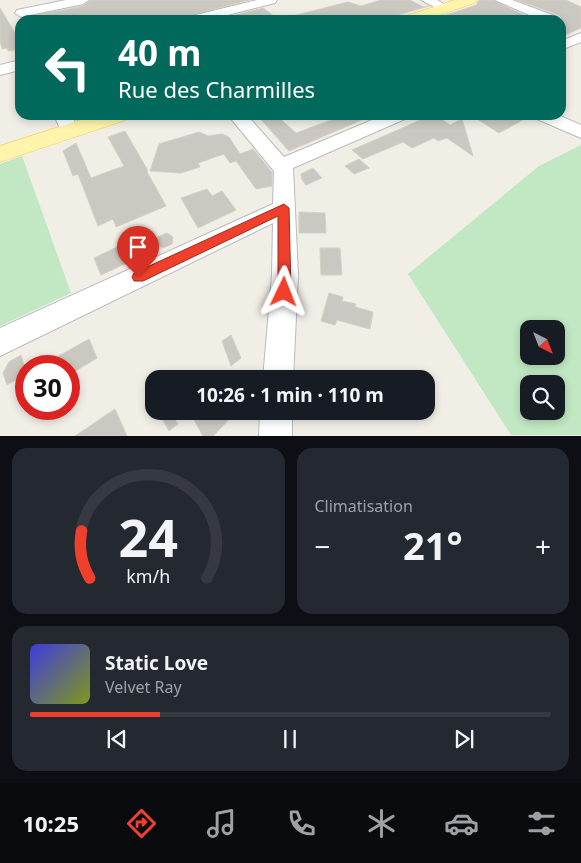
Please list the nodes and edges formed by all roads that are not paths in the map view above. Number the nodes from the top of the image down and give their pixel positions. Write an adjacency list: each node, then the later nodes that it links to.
1 (16, 0): 10 (street)
2 (83, 0): 11 (street)
3 (221, 0): 9 (street)
4 (271, 0): 9 (street)
5 (427, 0): 8 (street)
6 (470, 0): 8 (main road)
7 (501, 0): 15 (street)
8 (444, 8): 14 (main road)
9 (233, 10): 12 (street); 13 (street)
10 (21, 15)
11 (29, 15)
12 (213, 15)
13 (239, 15)
14 (424, 15)
15 (540, 15)
16 (566, 25): 17 (street)
17 (581, 31)
18 (581, 37): 19 (street)
19 (566, 44)
20 (15, 66): 21 (street)
21 (0, 70)
22 (86, 120): 26 (main road)
23 (241, 120): 29 (street)
24 (388, 120): 29 (street)
25 (554, 120): 27 (street)
26 (66, 123): 28 (main road)
27 (581, 132)
28 (0, 154)
29 (280, 166): 30 (street)
30 (284, 208): 31 (street); 32 (street)
31 (0, 342)
32 (279, 370)
33 (276, 420): 34 (street)
34 (275, 436)

